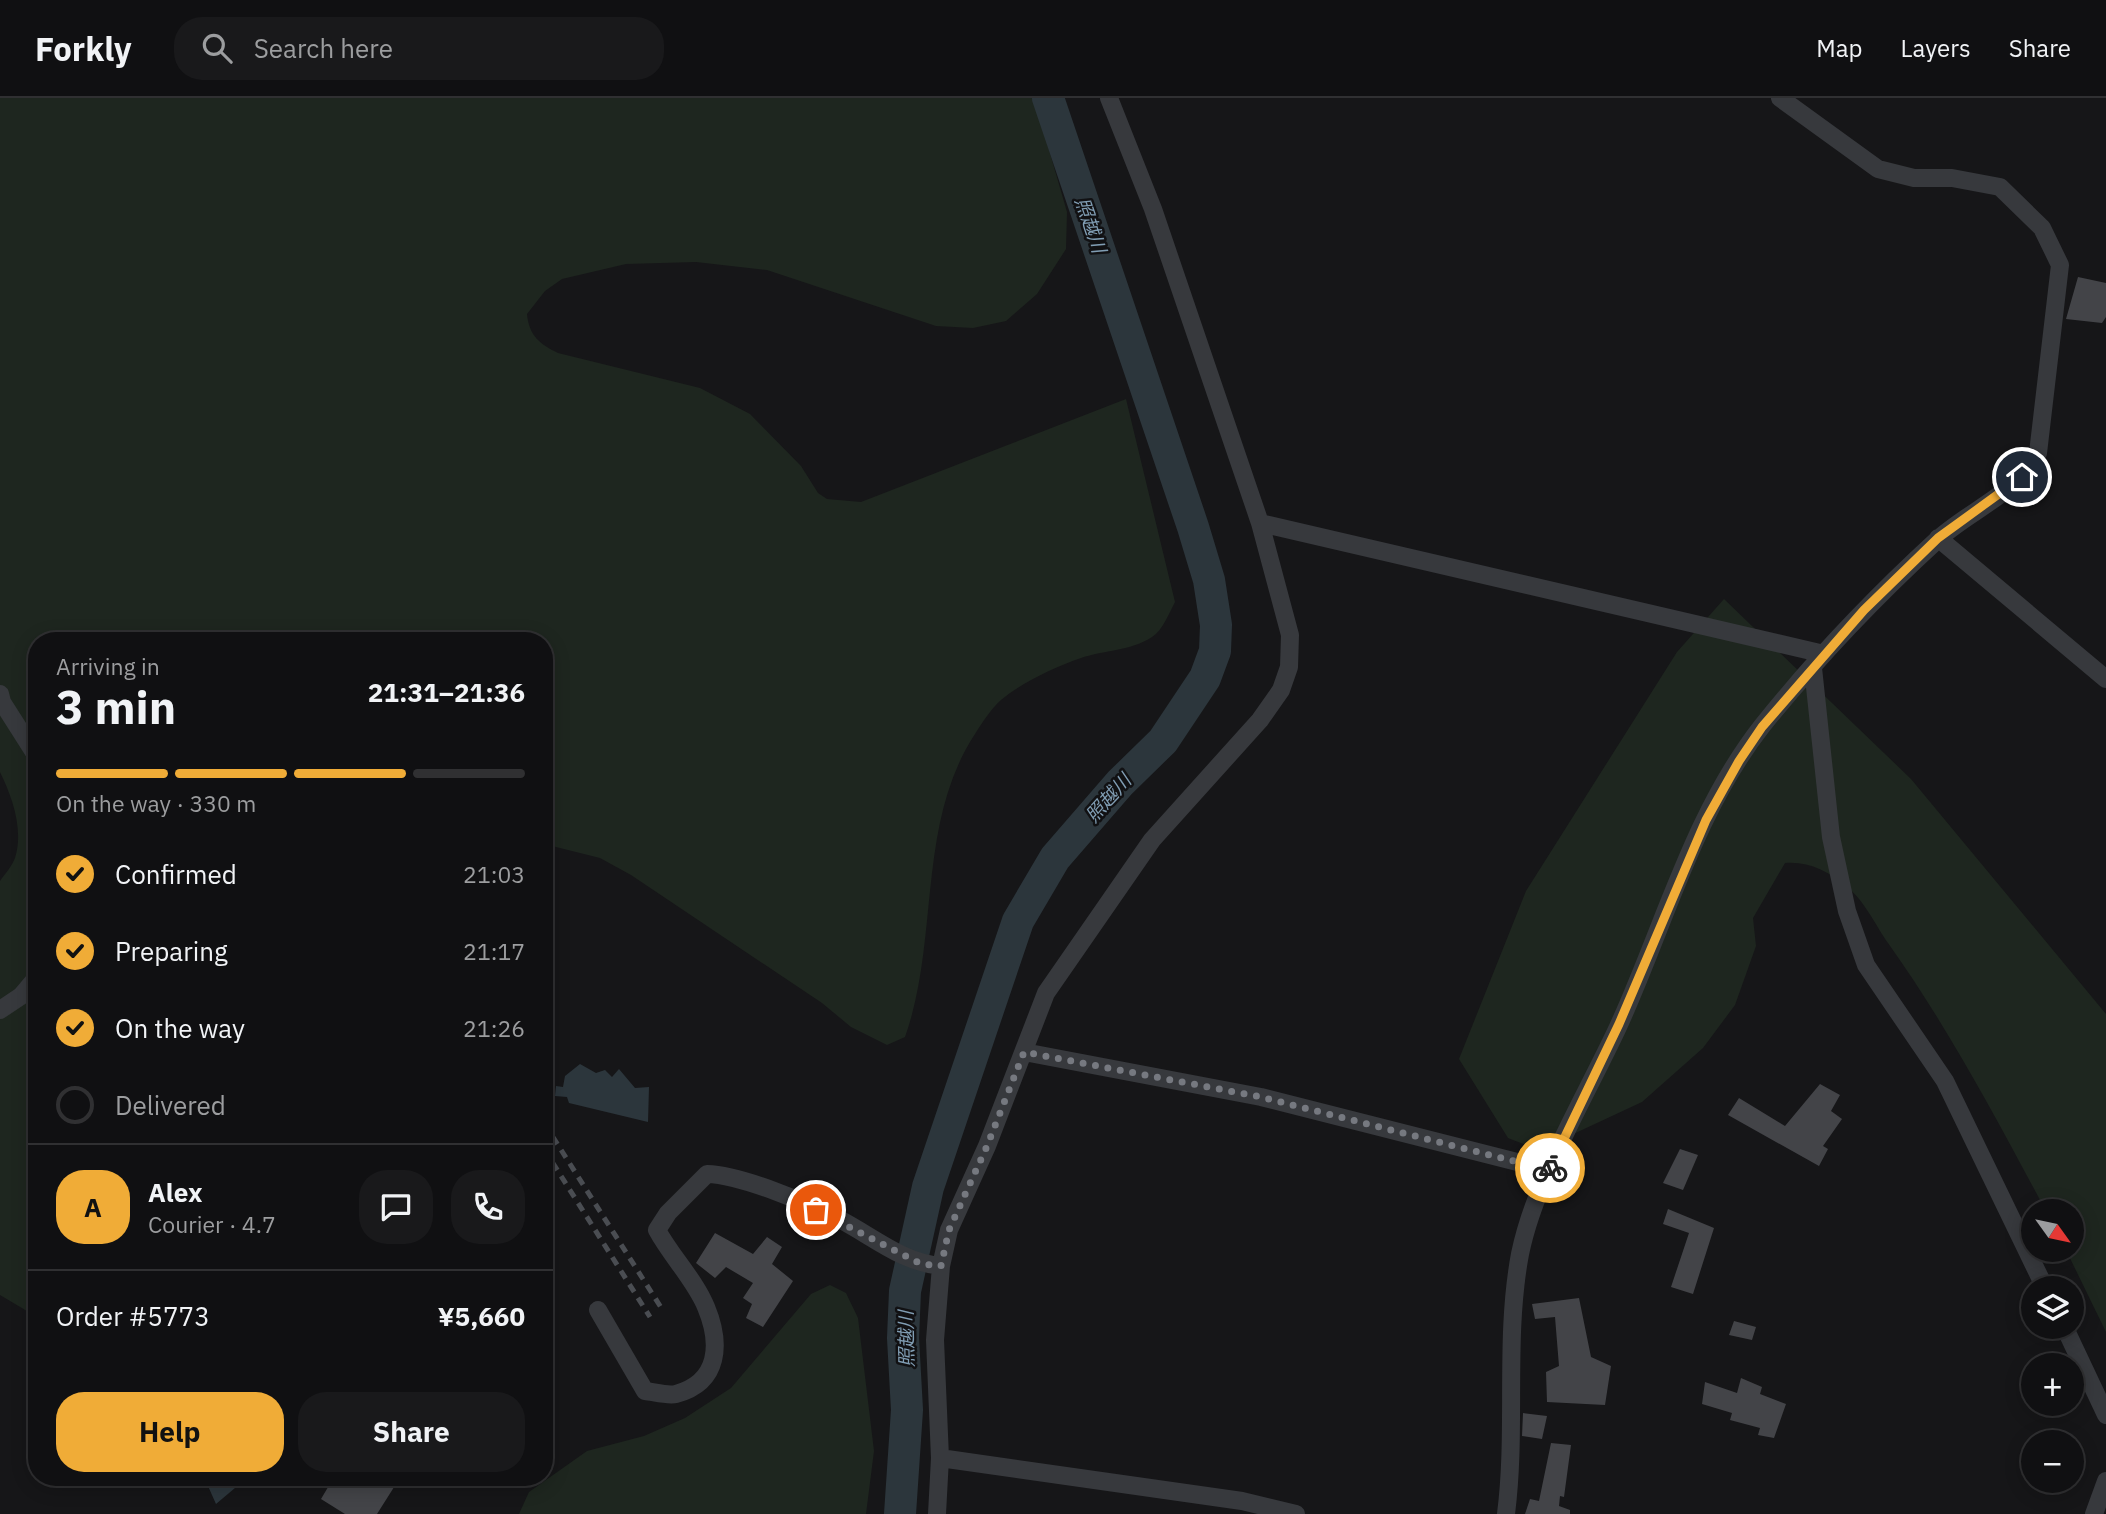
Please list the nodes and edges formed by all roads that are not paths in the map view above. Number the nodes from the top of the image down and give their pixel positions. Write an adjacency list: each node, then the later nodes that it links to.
1 (1109, 98): 3 (street)
2 (1780, 98): 4 (street)
3 (1260, 523): 5 (street); 12 (street)
4 (1938, 538): 5 (street); 7 (street)
5 (1824, 654): 6 (street)
6 (1813, 668): 13 (street); 15 (street)
7 (2106, 679)
8 (0, 694): 9 (street)
9 (28, 743)
10 (28, 988): 11 (street)
11 (0, 1010)
12 (1024, 1052): 13 (street); 14 (street)
13 (1549, 1170): 23 (street)
14 (941, 1266): 16 (street); 19 (street)
15 (2039, 1276)
16 (598, 1310)
17 (2070, 1339): 18 (street)
18 (2106, 1415)
19 (940, 1458): 21 (street); 22 (street)
20 (2106, 1481): 24 (street)
21 (937, 1514)
22 (1296, 1514)
23 (1506, 1514)
24 (2094, 1514)

